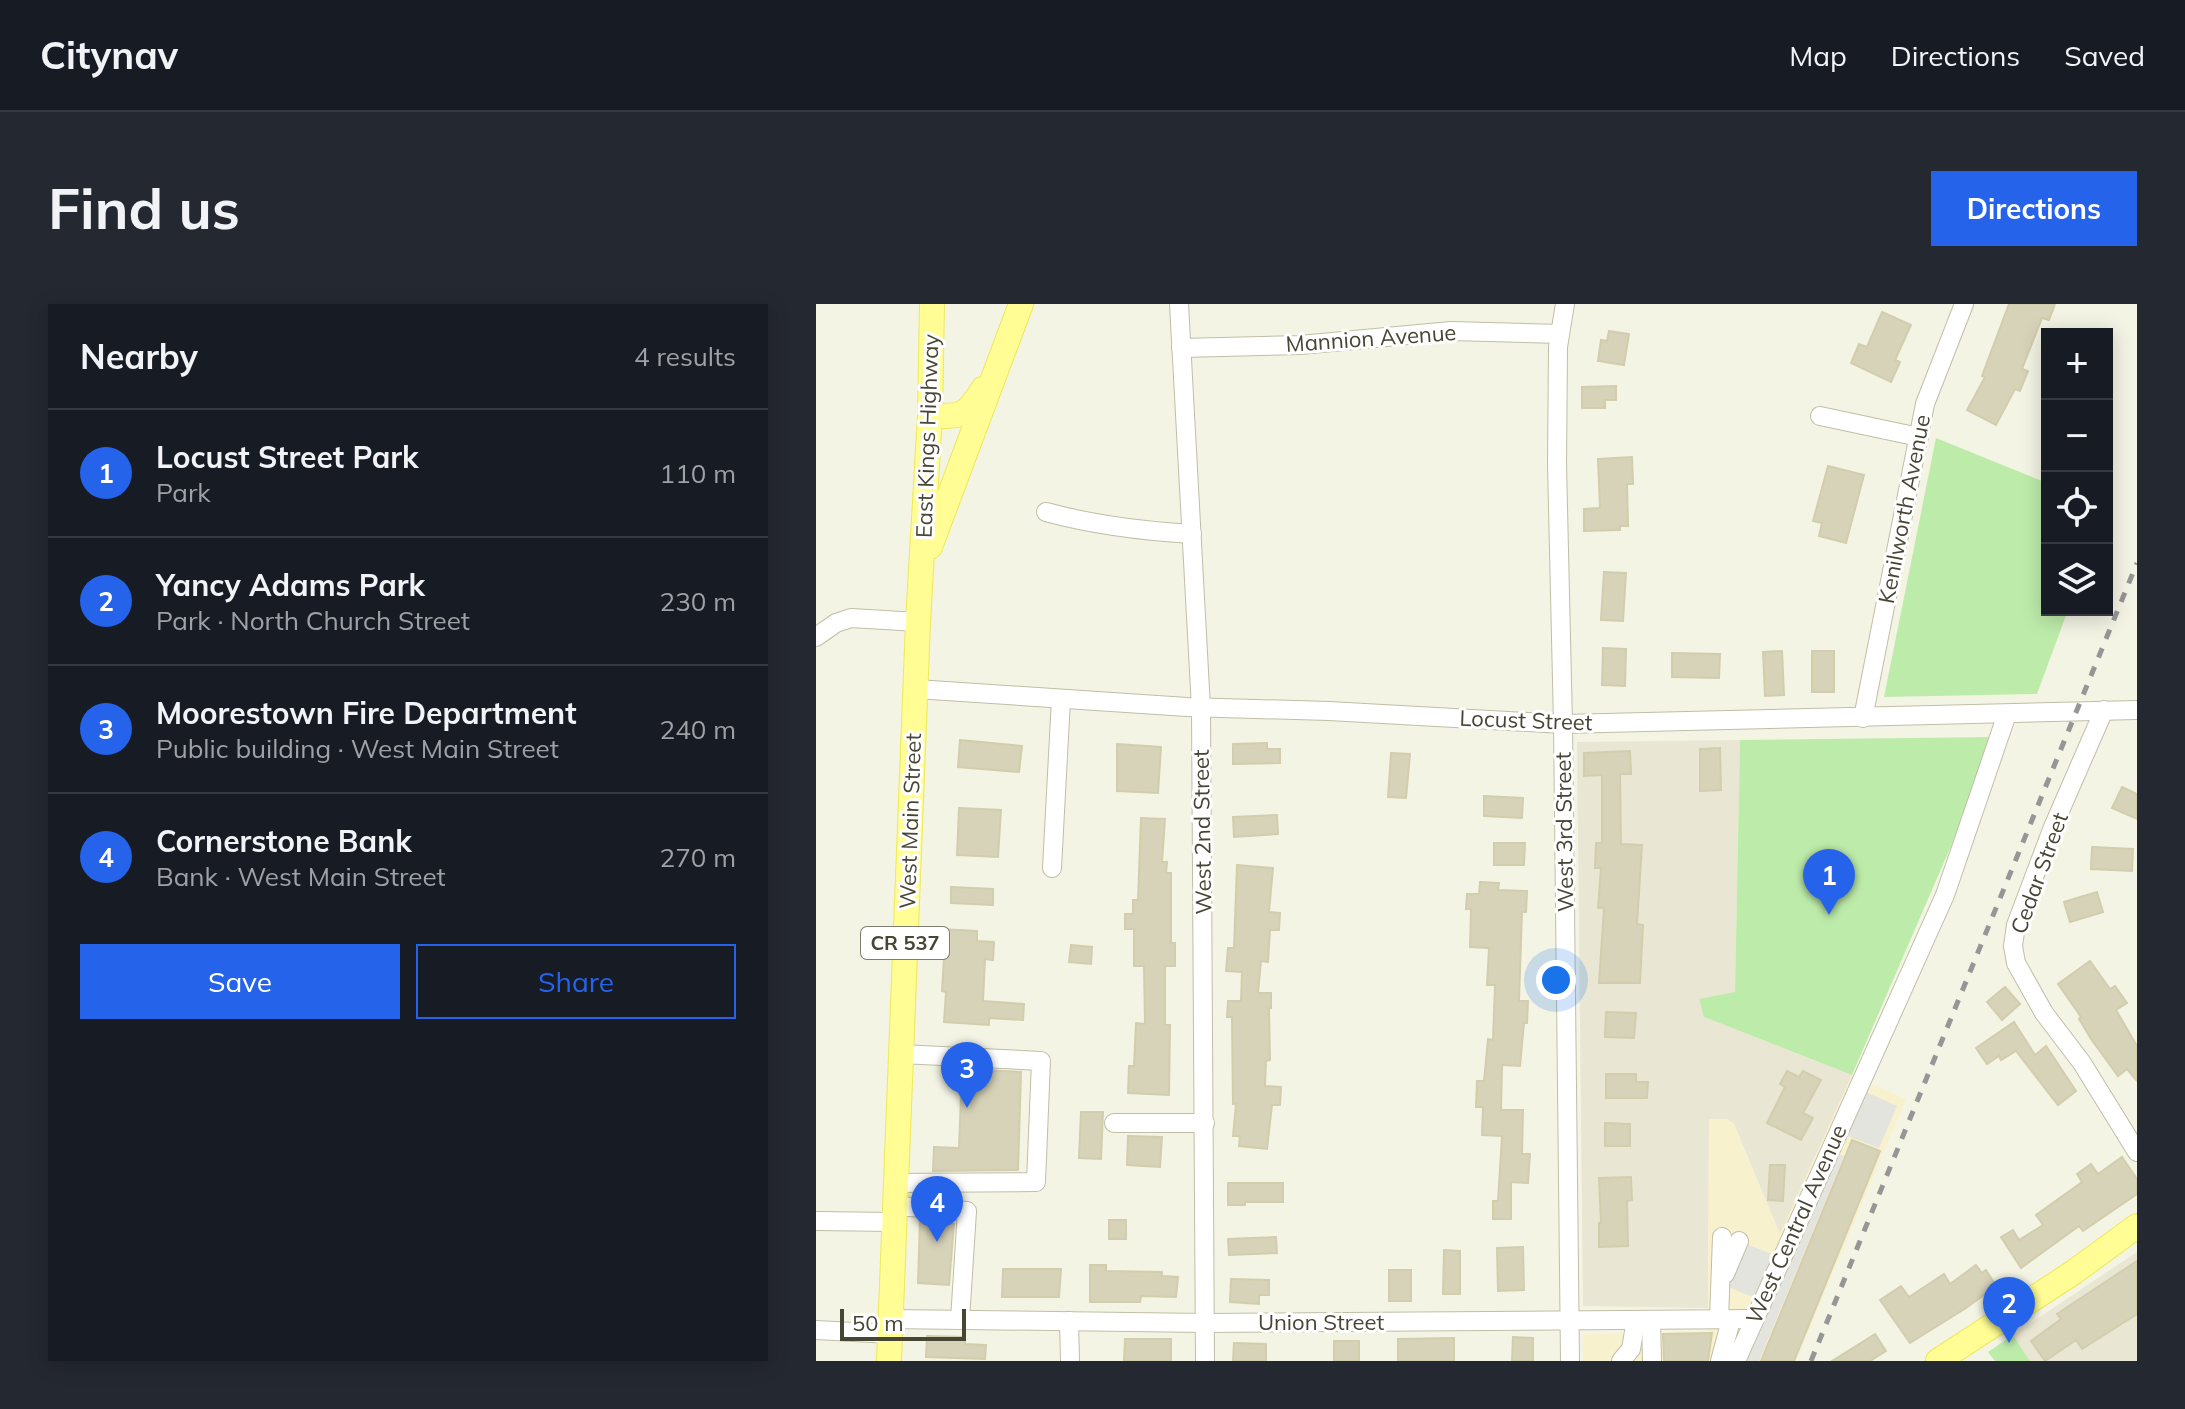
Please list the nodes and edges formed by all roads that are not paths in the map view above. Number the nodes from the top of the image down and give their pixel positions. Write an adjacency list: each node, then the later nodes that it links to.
1 (932, 304): 9 (main road, East Kings Highway)
2 (1021, 304): 8 (main road, CR 537)
3 (1179, 304): 7 (street, West 2nd Street)
4 (1565, 304): 6 (street, West 3rd Street)
5 (1964, 304): 11 (street, Kenilworth Avenue)
6 (1560, 334): 7 (street, Mannion Avenue); 24 (street, West 3rd Street)
7 (1181, 348): 13 (street, West 2nd Street)
8 (995, 373): 9 (main road, CR 537); 14 (main road, CR 537)
9 (930, 415): 14 (main road, East Kings Highway / CR 537)
10 (1820, 416): 11 (street)
11 (1919, 437): 23 (street, Kenilworth Avenue)
12 (1046, 512): 13 (street)
13 (1192, 534): 19 (street, West 2nd Street)
14 (922, 568): 15 (main road, West Main Street / CR 537)
15 (918, 622): 16 (street); 17 (main road, West Main Street / CR 537)
16 (816, 637)
17 (916, 689): 18 (street, Locust Street); 26 (main road, West Main Street / CR 537)
18 (1061, 699): 19 (street, Locust Street); 25 (street)
19 (1201, 708): 24 (street, Locust Street); 28 (street, West 2nd Street)
20 (2104, 710): 21 (street, Locust Street); 22 (street, Locust Street); 29 (street, Cedar Street)
21 (2137, 710)
22 (2007, 714): 23 (street, Locust Street); 34 (street, West Central Avenue)
23 (1863, 718): 24 (street, Locust Street)
24 (1563, 724): 36 (street, West 3rd Street)
25 (1052, 868)
26 (901, 1054): 30 (main road, West Main Street / CR 537); 30 (street)
27 (1114, 1123): 28 (street)
28 (1205, 1123): 40 (street, West 2nd Street)
29 (2137, 1152)
30 (895, 1204): 31 (street); 35 (street); 41 (main road, West Main Street / CR 537)
31 (816, 1221)
32 (2137, 1226): 51 (main road)
33 (1731, 1239): 38 (street)
34 (1753, 1319): 38 (street, Union Street); 50 (street, West Central Avenue)
35 (960, 1320): 39 (street, Union Street); 41 (street, Union Street)
36 (1569, 1320): 37 (street, Union Street); 40 (street, Union Street); 46 (street, West 3rd Street)
37 (1644, 1320): 38 (street, Union Street); 47 (street); 48 (street)
38 (1725, 1320): 49 (street)
39 (1069, 1321): 40 (street, Union Street); 44 (street)
40 (1205, 1323): 45 (street, West 2nd Street)
41 (890, 1326): 42 (street, Union Street); 43 (main road, West Main Street / CR 537)
42 (816, 1330)
43 (889, 1361)
44 (1070, 1361)
45 (1205, 1361)
46 (1570, 1361)
47 (1621, 1361)
48 (1652, 1361)
49 (1720, 1361)
50 (1736, 1361)
51 (1938, 1361)

